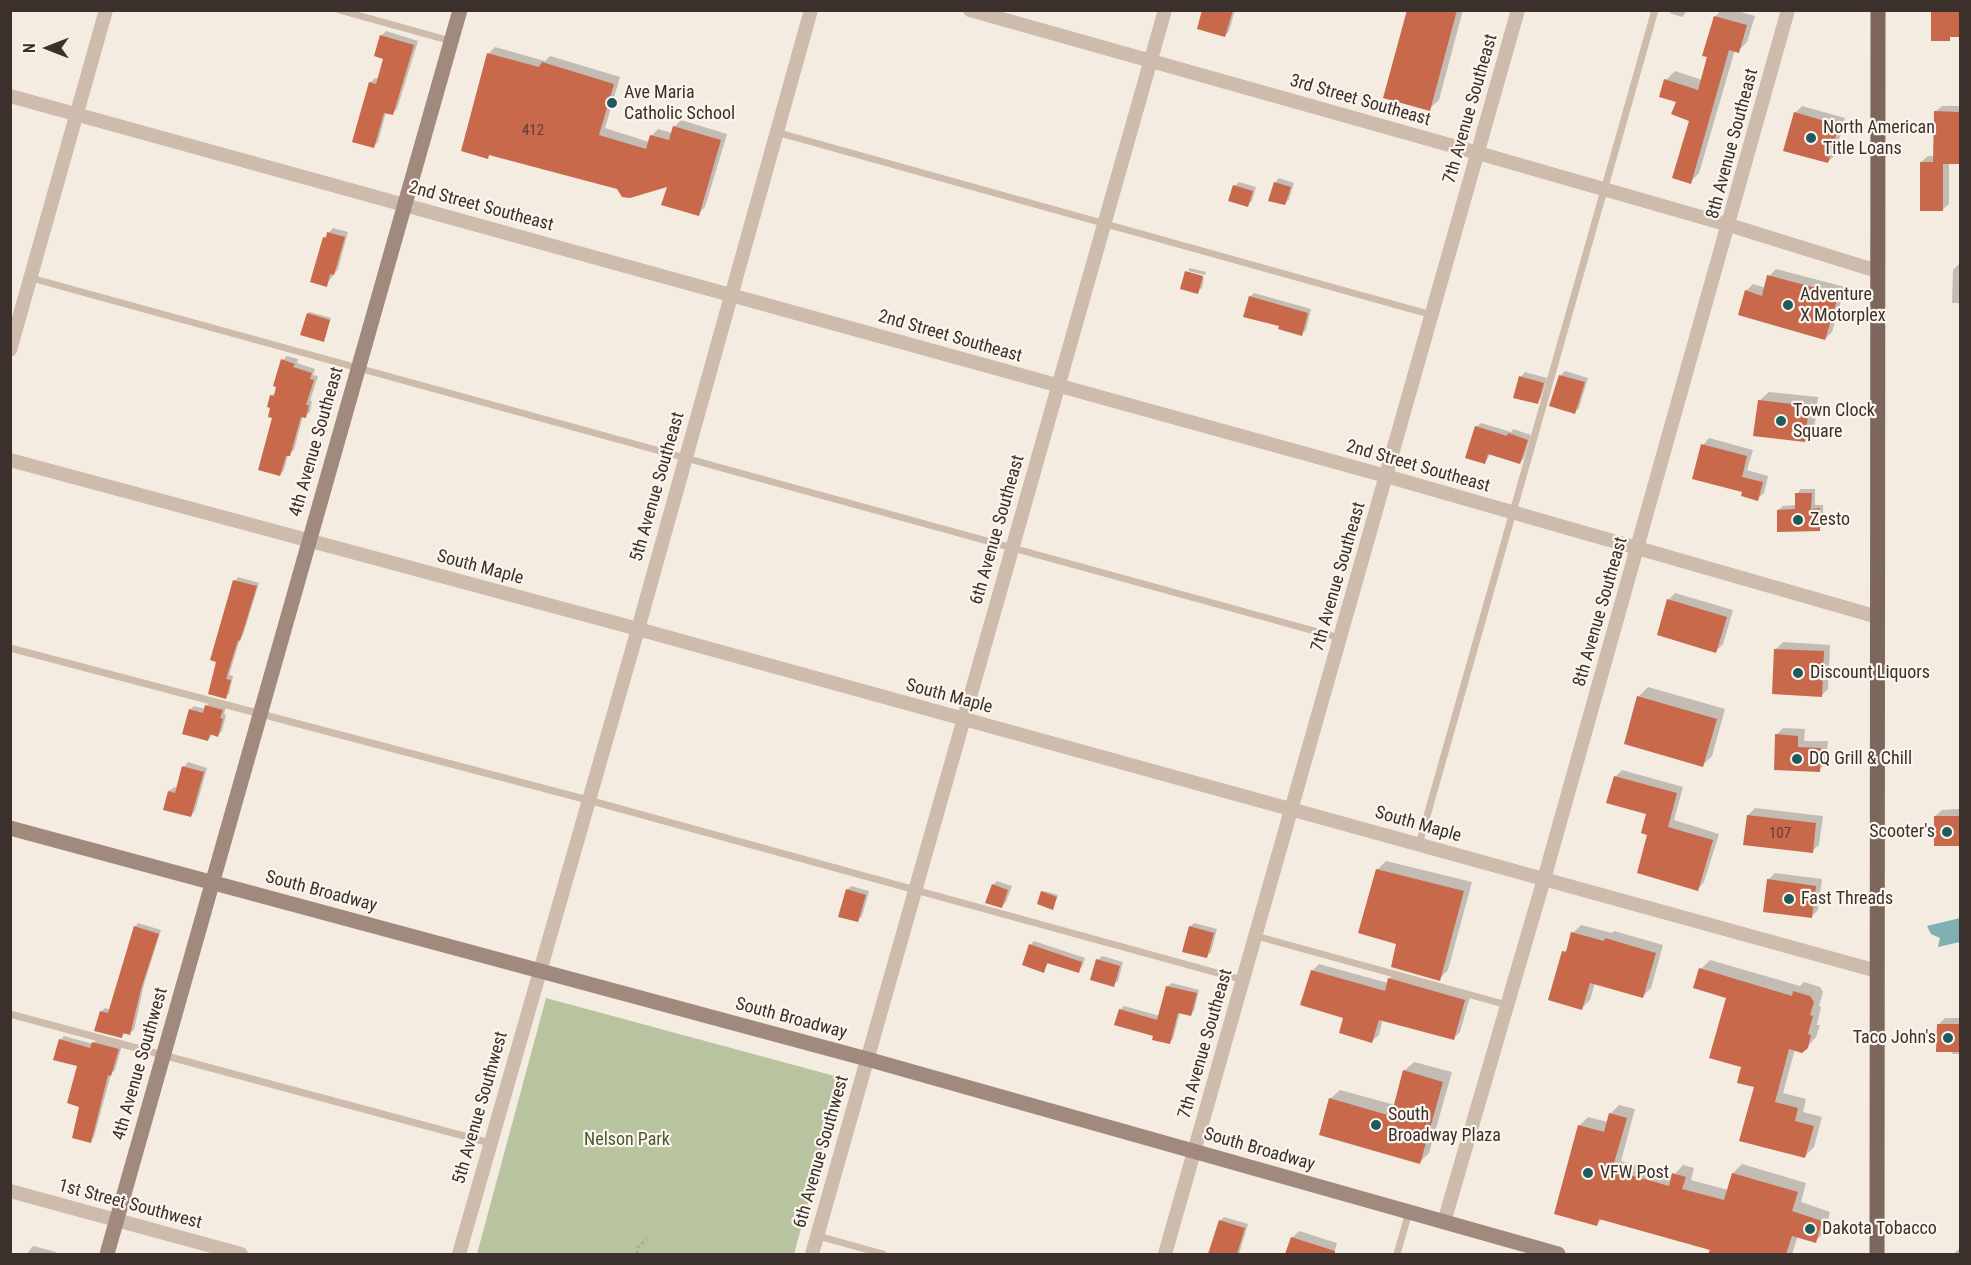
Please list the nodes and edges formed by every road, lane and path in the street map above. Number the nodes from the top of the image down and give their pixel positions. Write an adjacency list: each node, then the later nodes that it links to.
1 (106, 10): 14 (street)
2 (339, 10): 11 (lane)
3 (460, 10): 11 (street, 4th Avenue Southeast)
4 (811, 10): 15 (street, 5th Avenue Southeast)
5 (970, 10): 12 (street, 3rd Street Southeast)
6 (1165, 10): 12 (street, 6th Avenue Southeast)
7 (1518, 10): 16 (street, 7th Avenue Southeast)
8 (1655, 10): 17 (lane)
9 (1788, 10): 20 (street, 8th Avenue Southeast)
10 (1878, 10): 21 (main road)
11 (451, 41): 18 (street, 4th Avenue Southeast)
12 (1150, 62): 16 (street, 3rd Street Southeast); 19 (street, 6th Avenue Southeast)
13 (10, 96): 14 (street, 2nd Street Southeast)
14 (77, 115): 18 (street, 2nd Street Southeast); 22 (street)
15 (776, 132): 19 (lane); 23 (street, 5th Avenue Southeast)
16 (1478, 153): 17 (street, 3rd Street Southeast); 24 (street, 7th Avenue Southeast)
17 (1604, 189): 20 (street, 3rd Street Southeast); 31 (lane)
18 (404, 205): 23 (street, 2nd Street Southeast); 26 (street, 4th Avenue Southeast)
19 (1104, 224): 24 (lane); 27 (street, 6th Avenue Southeast)
20 (1729, 225): 21 (street, 3rd Street Southeast); 33 (street, 8th Avenue Southeast)
21 (1877, 271): 35 (main road)
22 (31, 278): 25 (street); 26 (lane)
23 (730, 294): 27 (street, 2nd Street Southeast); 28 (street, 5th Avenue Southeast)
24 (1432, 315): 30 (street, 7th Avenue Southeast)
25 (10, 350)
26 (358, 368): 28 (lane); 32 (street, 4th Avenue Southeast)
27 (1059, 386): 30 (street, 2nd Street Southeast); 34 (street, 6th Avenue Southeast)
28 (685, 458): 34 (lane); 36 (street, 5th Avenue Southeast)
29 (10, 459): 32 (street, South Maple)
30 (1386, 476): 31 (street, 2nd Street Southeast); 37 (street, 7th Avenue Southeast)
31 (1513, 512): 33 (street, 2nd Street Southeast); 44 (lane)
32 (310, 540): 36 (street, South Maple); 39 (street, 4th Avenue Southeast)
33 (1638, 547): 35 (street, 2nd Street Southeast); 45 (street, 8th Avenue Southeast)
34 (1012, 549): 37 (lane); 40 (street, 6th Avenue Southeast)
35 (1878, 617): 49 (main road)
36 (638, 629): 40 (street, South Maple); 41 (street, 5th Avenue Southeast)
37 (1340, 638): 42 (street, 7th Avenue Southeast)
38 (10, 648): 39 (lane)
39 (261, 713): 41 (lane); 46 (street, 4th Avenue Southeast)
40 (962, 720): 42 (street, South Maple); 47 (street, 6th Avenue Southeast)
41 (588, 801): 47 (lane); 50 (street, 5th Avenue Southeast)
42 (1292, 809): 44 (street, South Maple); 48 (street, 7th Avenue Southeast)
43 (10, 828): 46 (street, South Broadway)
44 (1419, 844): 45 (street, South Maple)
45 (1544, 879): 49 (street, South Maple); 52 (street, 8th Avenue Southeast)
46 (213, 883): 50 (street, South Broadway); 54 (street, 4th Avenue Southwest)
47 (915, 889): 51 (lane); 55 (street, 6th Avenue Southeast)
48 (1256, 936): 51 (street, 7th Avenue Southeast); 52 (lane)
49 (1877, 971): 73 (main road)
50 (539, 972): 55 (street, South Broadway); 56 (street, 5th Avenue Southwest)
51 (1243, 980): 57 (street, 7th Avenue Southeast)
52 (1507, 1005): 61 (street, 8th Avenue Southeast)
53 (10, 1014): 54 (lane)
54 (164, 1056): 56 (lane); 60 (street, 4th Avenue Southwest)
55 (867, 1059): 57 (street, South Broadway); 62 (street, 6th Avenue Southwest)
56 (490, 1143): 66 (street, 5th Avenue Southwest)
57 (1194, 1152): 59 (street, South Broadway); 70 (street, 7th Avenue Southeast)
58 (10, 1191): 60 (street, 1st Street Southwest)
59 (1409, 1212): 61 (street, South Broadway); 71 (lane)
60 (117, 1221): 64 (street, 4th Avenue Southwest); 65 (street, 1st Street Southwest)
61 (1444, 1222): 72 (street, South Broadway)
62 (818, 1236): 68 (street, 6th Avenue Southwest); 69 (lane)
63 (647, 1239): 67 (path)
64 (108, 1254)
65 (241, 1254)
66 (459, 1254)
67 (636, 1254)
68 (812, 1254)
69 (883, 1254)
70 (1165, 1254)
71 (1397, 1254)
72 (1557, 1254)
73 (1877, 1254)

